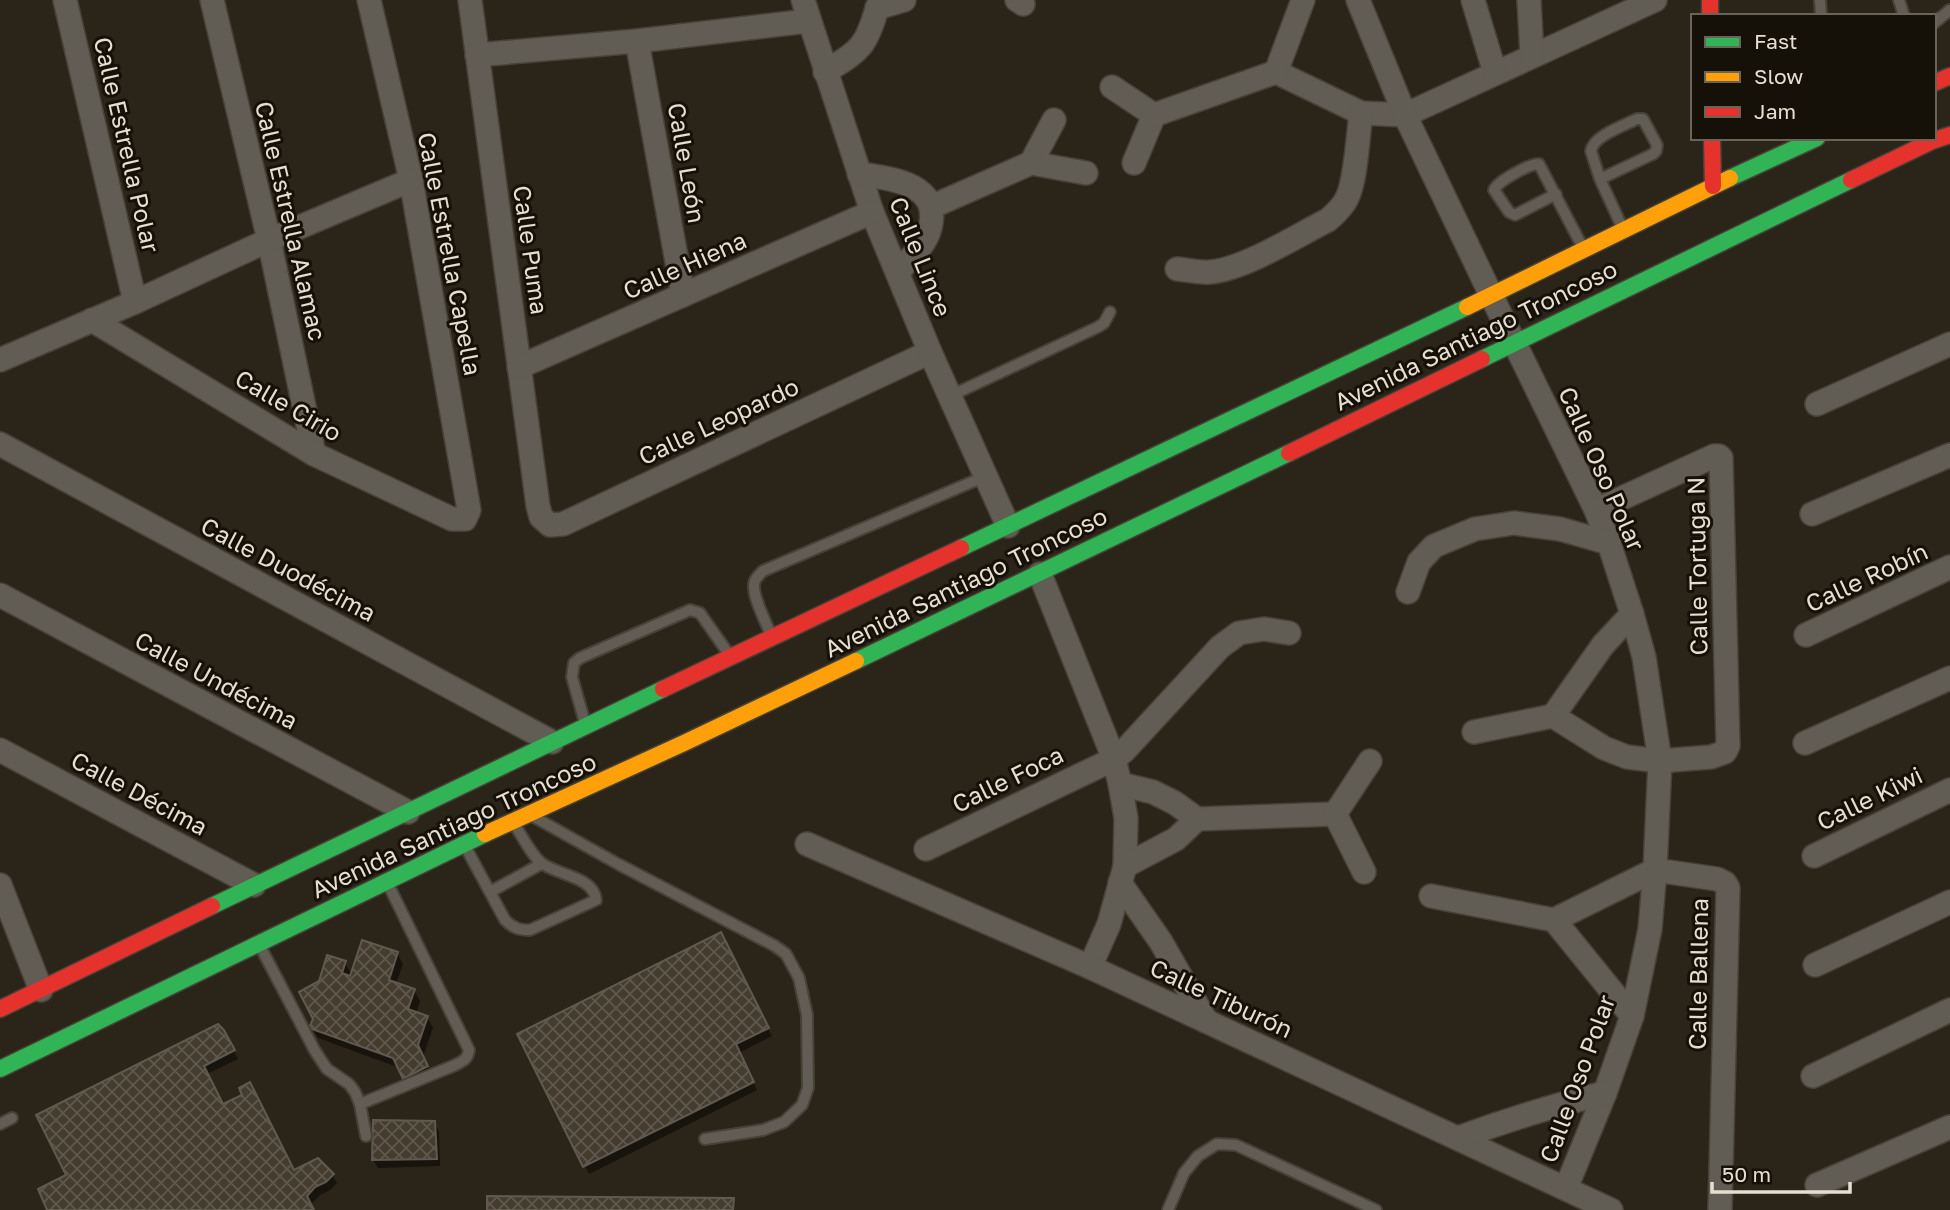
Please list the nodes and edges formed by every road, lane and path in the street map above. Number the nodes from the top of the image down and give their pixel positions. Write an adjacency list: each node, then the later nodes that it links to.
1 (65, 0): 48 (street, Calle Estrella Polar)
2 (212, 0): 42 (street, Calle Estrella Alamac)
3 (369, 0): 36 (street, Calle Estrella Capella)
4 (470, 0): 16 (street, Calle Puma)
5 (904, 0): 11 (street)
6 (1303, 0): 19 (street)
7 (1357, 0): 24 (street, Calle Oso Polar)
8 (1473, 0): 20 (street)
9 (1529, 0): 17 (street)
10 (1655, 0): 17 (street)
11 (872, 4): 18 (street)
12 (806, 10): 15 (street); 18 (street, Calle Lince)
13 (1950, 10): 14 (lane)
14 (1936, 21)
15 (637, 41): 16 (street); 46 (street, Calle León)
16 (477, 55): 55 (street, Calle Puma)
17 (1532, 56): 20 (street)
18 (825, 72): 34 (street, Calle Lince)
19 (1276, 72): 22 (street); 23 (street)
20 (1495, 73): 24 (street)
21 (1112, 87): 23 (street)
22 (1361, 113): 24 (street); 44 (street)
23 (1154, 115): 32 (street)
24 (1405, 115): 47 (street, Calle Oso Polar)
25 (1054, 120): 31 (street)
26 (1950, 135): 29 (main road, Avenida Santiago Troncoso)
27 (1712, 140): 37 (main road)
28 (1813, 140): 37 (main road, Avenida Santiago Troncoso)
29 (1933, 142): 30 (main road); 51 (main road, Avenida Santiago Troncoso)
30 (1950, 145)
31 (1031, 163): 33 (street); 39 (street)
32 (1134, 163)
33 (1086, 173)
34 (859, 174): 39 (street); 40 (street, Calle Lince)
35 (1600, 179): 35 (lane); 41 (lane)
36 (411, 180): 42 (street); 65 (street, Calle Estrella Capella)
37 (1713, 186): 41 (main road, Avenida Santiago Troncoso)
38 (1556, 194): 38 (lane); 43 (lane)
39 (931, 207): 45 (street)
40 (872, 212): 45 (street, Calle Lince); 46 (street, Calle Hiena)
41 (1623, 229): 43 (main road, Avenida Santiago Troncoso)
42 (270, 240): 48 (street); 59 (street, Calle Estrella Alamac)
43 (1583, 249): 47 (main road, Avenida Santiago Troncoso)
44 (1177, 269)
45 (898, 272): 53 (street, Calle Lince)
46 (683, 295): 55 (street, Calle Hiena)
47 (1491, 295): 51 (street, Calle Oso Polar); 66 (main road, Avenida Santiago Troncoso)
48 (135, 302): 50 (street)
49 (1110, 312): 56 (lane)
50 (92, 320): 54 (street); 59 (street, Calle Cirio)
51 (1514, 343): 63 (street, Calle Oso Polar); 69 (main road, Avenida Santiago Troncoso)
52 (1950, 344): 57 (street)
53 (930, 352): 56 (street, Calle Lince); 62 (street, Calle Leopardo)
54 (0, 360)
55 (519, 367): 62 (street, Calle Puma)
56 (950, 396): 61 (street, Calle Lince)
57 (1817, 404)
58 (0, 444): 81 (street, Calle Duodécima)
59 (314, 454): 65 (street, Calle Cirio)
60 (1950, 455): 64 (street)
61 (986, 476): 66 (street, Calle Lince); 75 (lane)
62 (538, 506)
63 (1596, 510): 67 (street, Calle Oso Polar); 86 (street, Calle Tortuga N)
64 (1812, 514)
65 (465, 519)
66 (1008, 526): 75 (main road, Avenida Santiago Troncoso)
67 (1609, 543): 70 (street); 72 (street, Calle Oso Polar)
68 (1950, 567): 74 (street, Calle Robín)
69 (1040, 574): 84 (street); 90 (main road, Avenida Santiago Troncoso)
70 (1408, 592)
71 (0, 595): 89 (street, Calle Undécima)
72 (1632, 614): 78 (street); 86 (street, Calle Oso Polar)
73 (1289, 633): 84 (street, Calle Foca)
74 (1806, 635)
75 (772, 638): 76 (main road, Avenida Santiago Troncoso)
76 (731, 656): 79 (main road, Avenida Santiago Troncoso); 79 (lane)
77 (1950, 678): 82 (street)
78 (1553, 716): 80 (street); 86 (street)
79 (586, 726): 81 (main road, Avenida Santiago Troncoso)
80 (1474, 732)
81 (552, 742): 89 (main road, Avenida Santiago Troncoso)
82 (1805, 743)
83 (0, 750): 104 (street, Calle Décima)
84 (1114, 759): 87 (street); 96 (street, Calle Foca)
85 (1370, 761): 91 (street)
86 (1660, 761): 99 (street, Calle Oso Polar)
87 (1120, 784): 92 (street); 101 (street)
88 (1950, 790): 97 (street, Calle Kiwi)
89 (408, 812): 104 (main road, Avenida Santiago Troncoso)
90 (528, 814): 93 (main road, Avenida Santiago Troncoso); 126 (lane)
91 (1335, 814): 92 (street); 100 (street)
92 (1197, 819): 101 (street)
93 (512, 821): 95 (main road, Avenida Santiago Troncoso); 98 (lane)
94 (807, 844): 111 (street, Calle Tiburón)
95 (465, 845): 102 (main road, Avenida Santiago Troncoso); 105 (lane)
96 (926, 849)
97 (1814, 856)
98 (541, 864): 105 (lane); 105 (lane)
99 (1656, 870): 108 (street); 115 (street, Calle Oso Polar); 132 (street, Calle Ballena)
100 (1364, 872)
101 (1122, 875): 111 (street); 116 (street)
102 (387, 882): 109 (main road, Avenida Santiago Troncoso); 120 (lane)
103 (0, 885): 112 (street)
104 (254, 885): 112 (main road, Avenida Santiago Troncoso)
105 (490, 892)
106 (1431, 896): 108 (street)
107 (1950, 901): 110 (street)
108 (1555, 920): 115 (street)
109 (259, 943): 117 (main road, Avenida Santiago Troncoso); 120 (lane)
110 (1815, 965)
111 (1090, 967): 116 (street, Calle Tiburón)
112 (41, 990): 113 (main road, Avenida Santiago Troncoso)
113 (0, 1009)
114 (1950, 1010): 118 (street)
115 (1632, 1016): 119 (street, Calle Oso Polar)
116 (1206, 1021): 125 (street, Calle Tiburón)
117 (0, 1069)
118 (1813, 1076)
119 (1605, 1093): 125 (street); 128 (street, Calle Oso Polar)
120 (360, 1104): 124 (lane)
121 (12, 1118): 122 (lane)
122 (0, 1125)
123 (1950, 1127): 127 (street)
124 (366, 1136)
125 (1458, 1138): 128 (street, Calle Tiburón)
126 (705, 1139)
127 (1817, 1185)
128 (1566, 1188): 131 (street, Calle Tiburón)
129 (1168, 1210): 130 (lane)
130 (1376, 1210)
131 (1611, 1210)
132 (1720, 1210)

